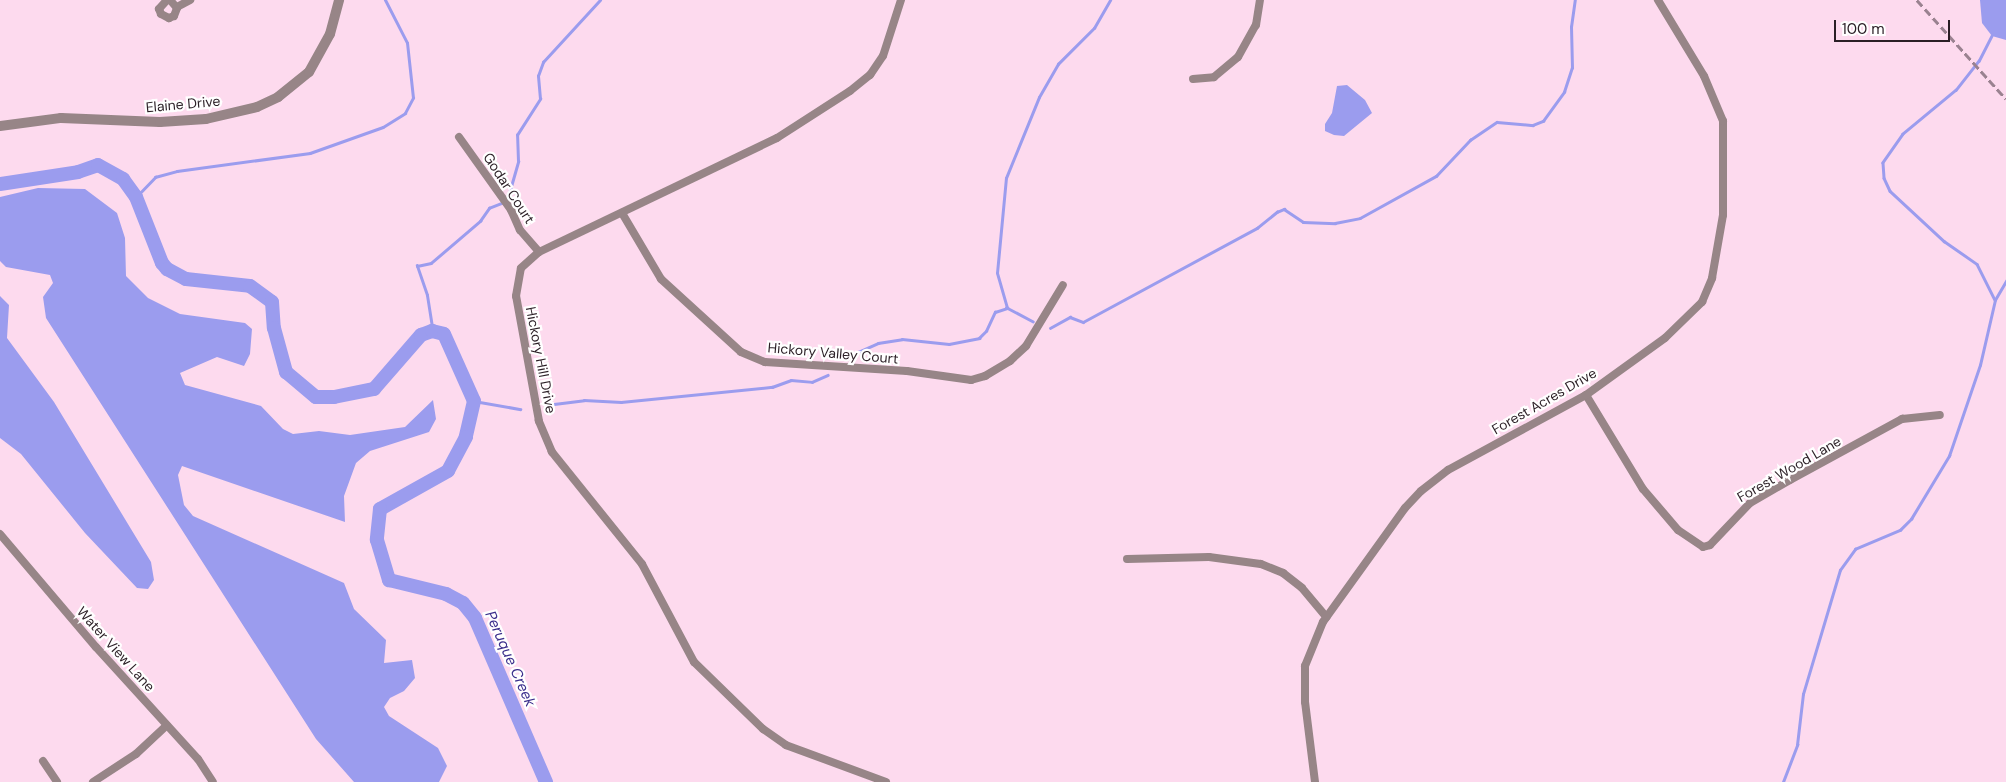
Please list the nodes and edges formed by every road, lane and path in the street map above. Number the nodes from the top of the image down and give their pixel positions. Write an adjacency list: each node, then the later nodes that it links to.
1 (168, 0): 7 (street); 7 (street)
2 (190, 0): 7 (street)
3 (339, 0): 9 (street, Elaine Drive)
4 (901, 0): 11 (street, Hickory Hill Drive)
5 (1260, 0): 8 (street)
6 (1658, 0): 14 (street, Forest Acres Drive)
7 (177, 7)
8 (1193, 79)
9 (0, 126)
10 (458, 137): 12 (street, Godar Court)
11 (622, 213): 12 (street, Hickory Hill Drive); 13 (street, Hickory Valley Court)
12 (539, 252): 24 (street, Hickory Hill Drive)
13 (1063, 285)
14 (1586, 395): 15 (street, Forest Wood Lane); 18 (street, Forest Acres Drive)
15 (1940, 415)
16 (0, 534): 19 (street, Water View Lane)
17 (1127, 559): 18 (street)
18 (1326, 617): 25 (street, Forest Acres Drive)
19 (167, 725): 22 (street); 23 (street, Water View Lane)
20 (43, 761): 21 (street)
21 (57, 782)
22 (93, 782)
23 (213, 782)
24 (886, 782)
25 (1315, 782)

